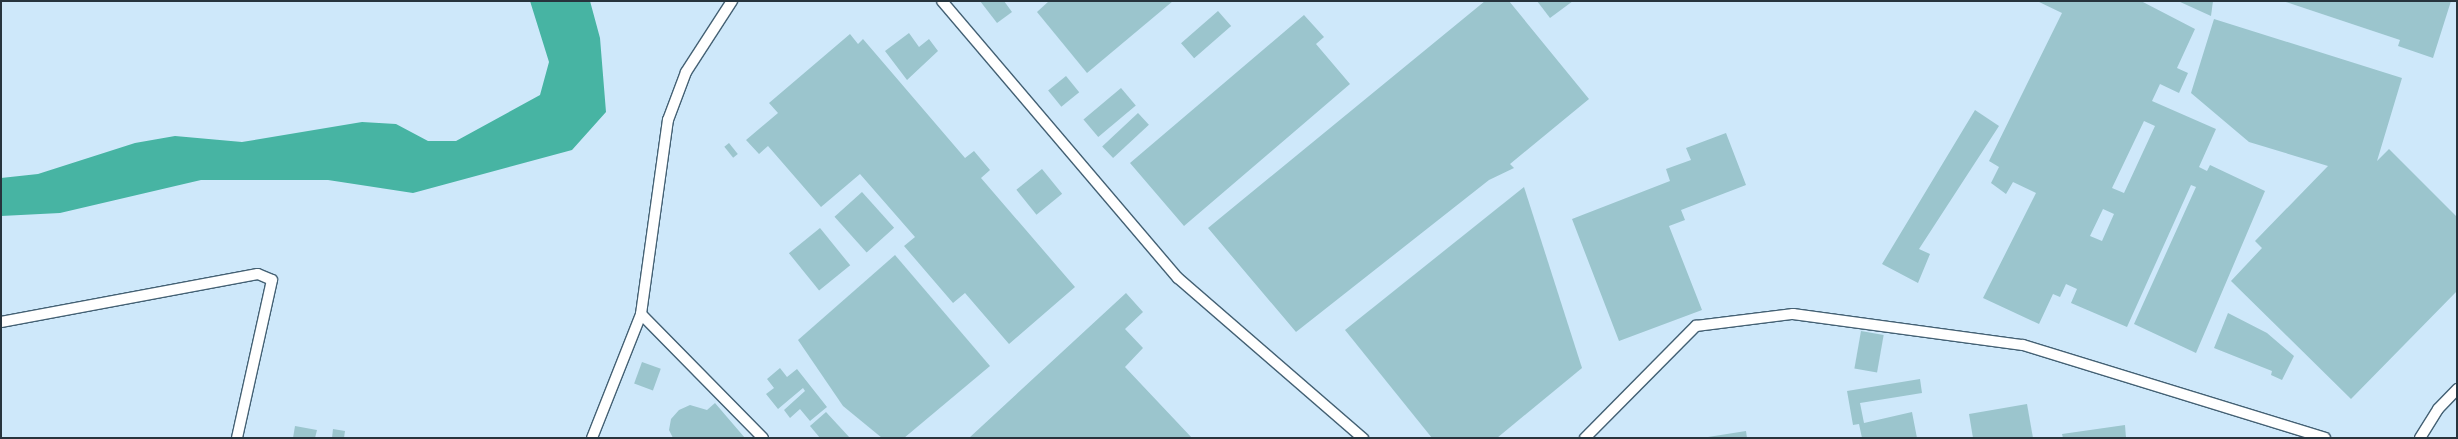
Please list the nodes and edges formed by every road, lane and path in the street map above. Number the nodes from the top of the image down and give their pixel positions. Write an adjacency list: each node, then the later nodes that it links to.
1 (732, 1): 3 (lane)
2 (942, 1): 9 (lane)
3 (641, 314): 7 (lane); 8 (lane)
4 (1, 322): 6 (lane)
5 (2457, 389): 12 (lane)
6 (237, 438)
7 (592, 438)
8 (762, 438)
9 (1363, 438)
10 (1585, 438): 11 (lane)
11 (2325, 438)
12 (2420, 438)

